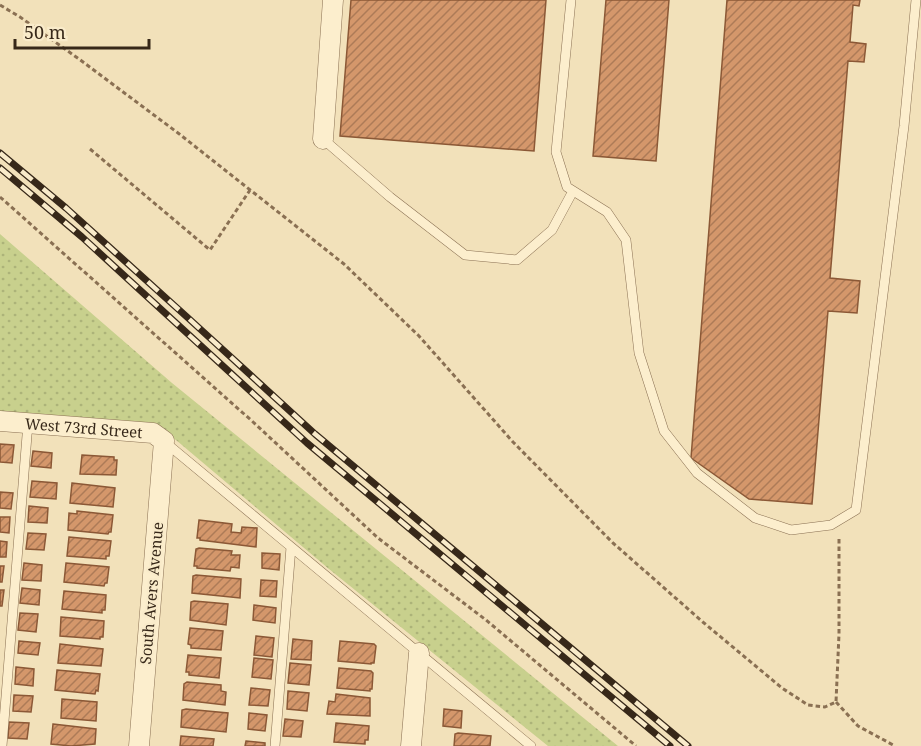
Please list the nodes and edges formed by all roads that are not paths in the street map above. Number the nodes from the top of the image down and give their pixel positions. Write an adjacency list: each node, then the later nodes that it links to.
1 (333, 0): 4 (street)
2 (571, 0): 5 (lane)
3 (916, 0): 5 (lane)
4 (322, 139): 5 (lane)
5 (573, 191)
6 (0, 421): 7 (street, West 73rd Street)
7 (28, 423): 8 (street, West 73rd Street); 11 (lane)
8 (164, 441): 9 (lane); 12 (street, South Avers Avenue)
9 (291, 547): 10 (lane); 13 (lane)
10 (419, 653): 14 (street); 15 (lane)
11 (2, 746)
12 (139, 746)
13 (275, 746)
14 (411, 746)
15 (531, 746)

